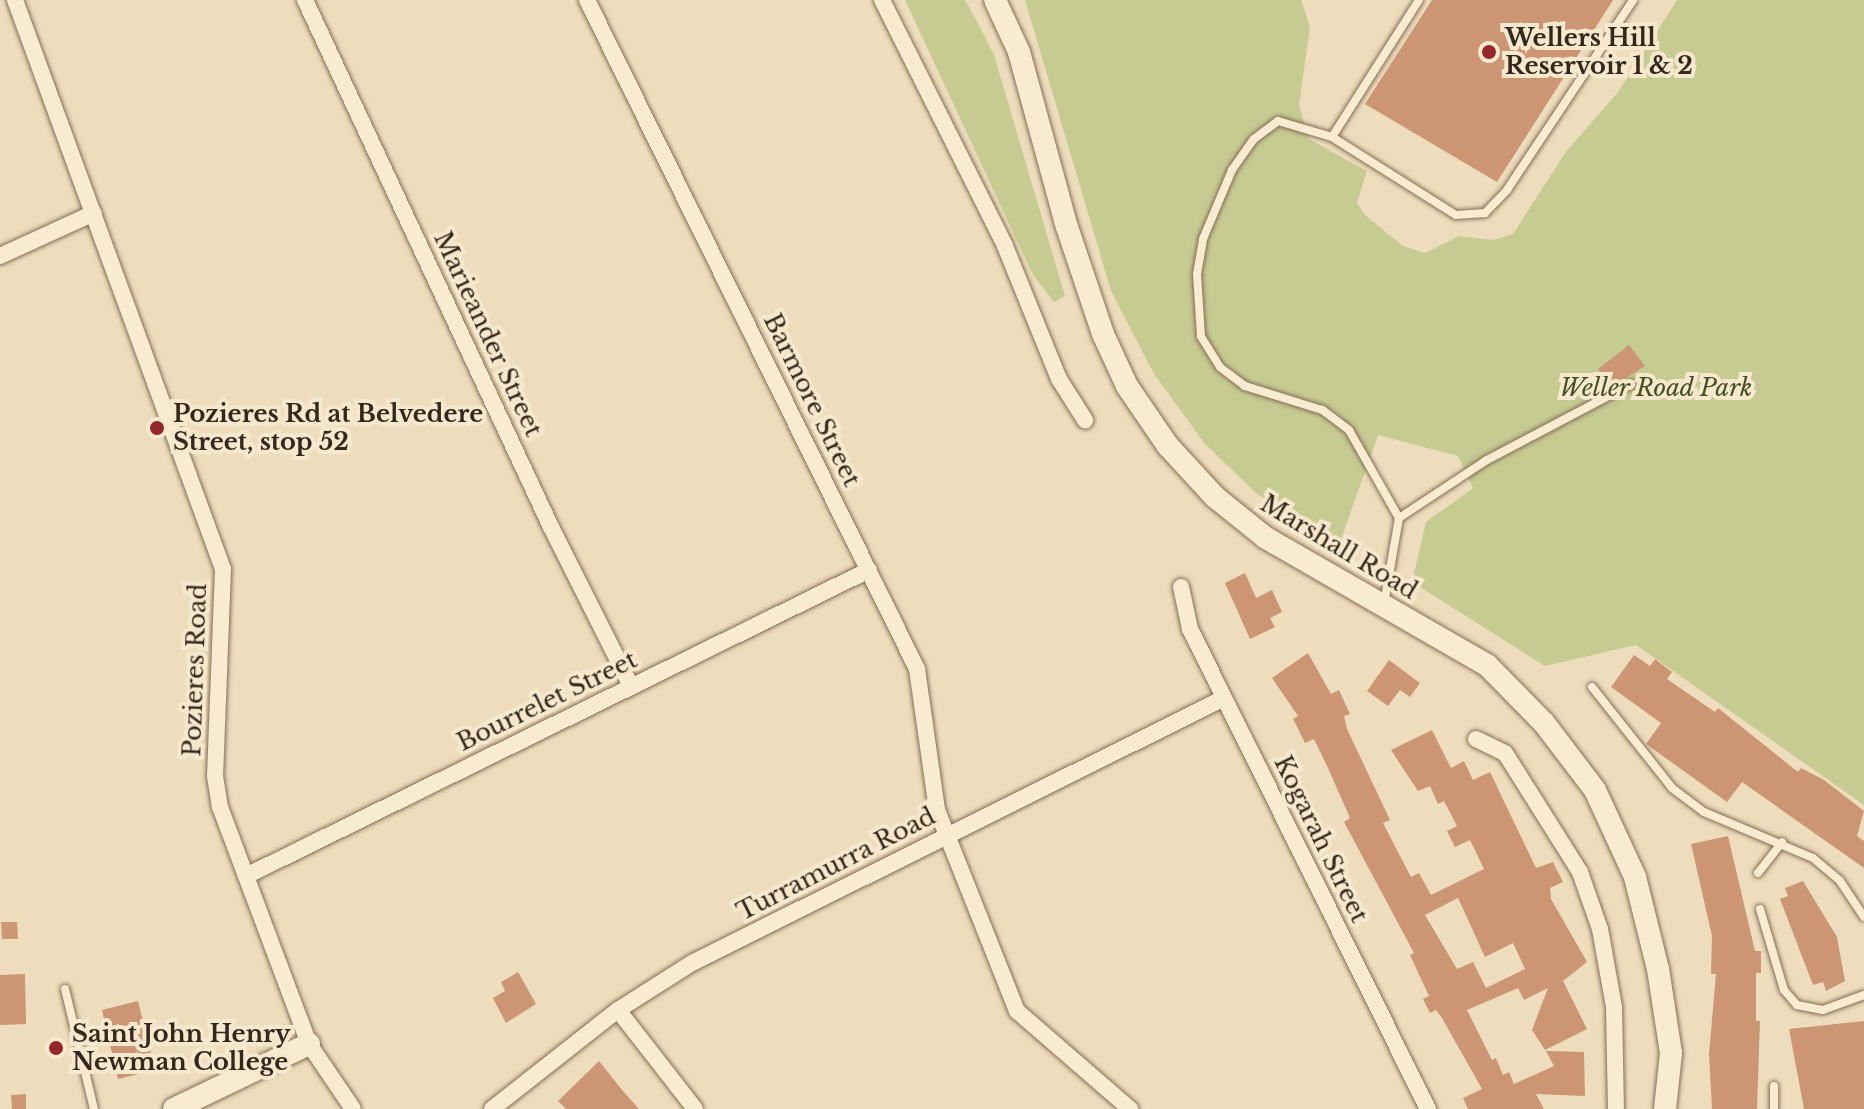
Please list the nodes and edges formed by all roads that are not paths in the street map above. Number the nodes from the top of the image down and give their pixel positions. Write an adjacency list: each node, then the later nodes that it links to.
1 (15, 0): 9 (street, Pozieres Road)
2 (305, 0): 17 (street, Marieander Street)
3 (587, 0): 14 (street, Barmore Street)
4 (882, 0): 12 (street)
5 (995, 0): 16 (main road, Marshall Road)
6 (1419, 0): 8 (lane)
7 (1633, 0): 8 (lane)
8 (1332, 137): 13 (lane)
9 (94, 213): 10 (street); 24 (street, Pozieres Road)
10 (0, 256)
11 (1631, 384): 13 (lane)
12 (1085, 420)
13 (1399, 518): 16 (lane)
14 (869, 570): 17 (street, Bourrelet Street); 21 (street, Barmore Street)
15 (1181, 587): 19 (street, Kogarah Street)
16 (1384, 604): 40 (main road, Marshall Road)
17 (631, 686): 24 (street, Bourrelet Street)
18 (1592, 687): 22 (lane)
19 (1224, 698): 21 (street, Turramurra Road); 38 (street, Kogarah Street)
20 (1476, 739): 39 (street)
21 (948, 835): 29 (street, Turramurra Road); 32 (street, Barmore Street)
22 (1782, 842): 23 (lane); 26 (lane)
23 (1758, 873)
24 (246, 876): 30 (street, Pozieres Road)
25 (1760, 909): 28 (lane)
26 (1864, 917)
27 (65, 989): 33 (lane)
28 (1864, 995)
29 (618, 1010): 36 (street, Turramurra Road); 37 (street)
30 (309, 1044): 34 (main road); 35 (street, Pozieres Road)
31 (1774, 1086): 41 (lane)
32 (1124, 1107)
33 (94, 1109)
34 (174, 1109)
35 (353, 1109)
36 (492, 1109)
37 (695, 1109)
38 (1428, 1109)
39 (1616, 1109)
40 (1665, 1109)
41 (1774, 1109)

